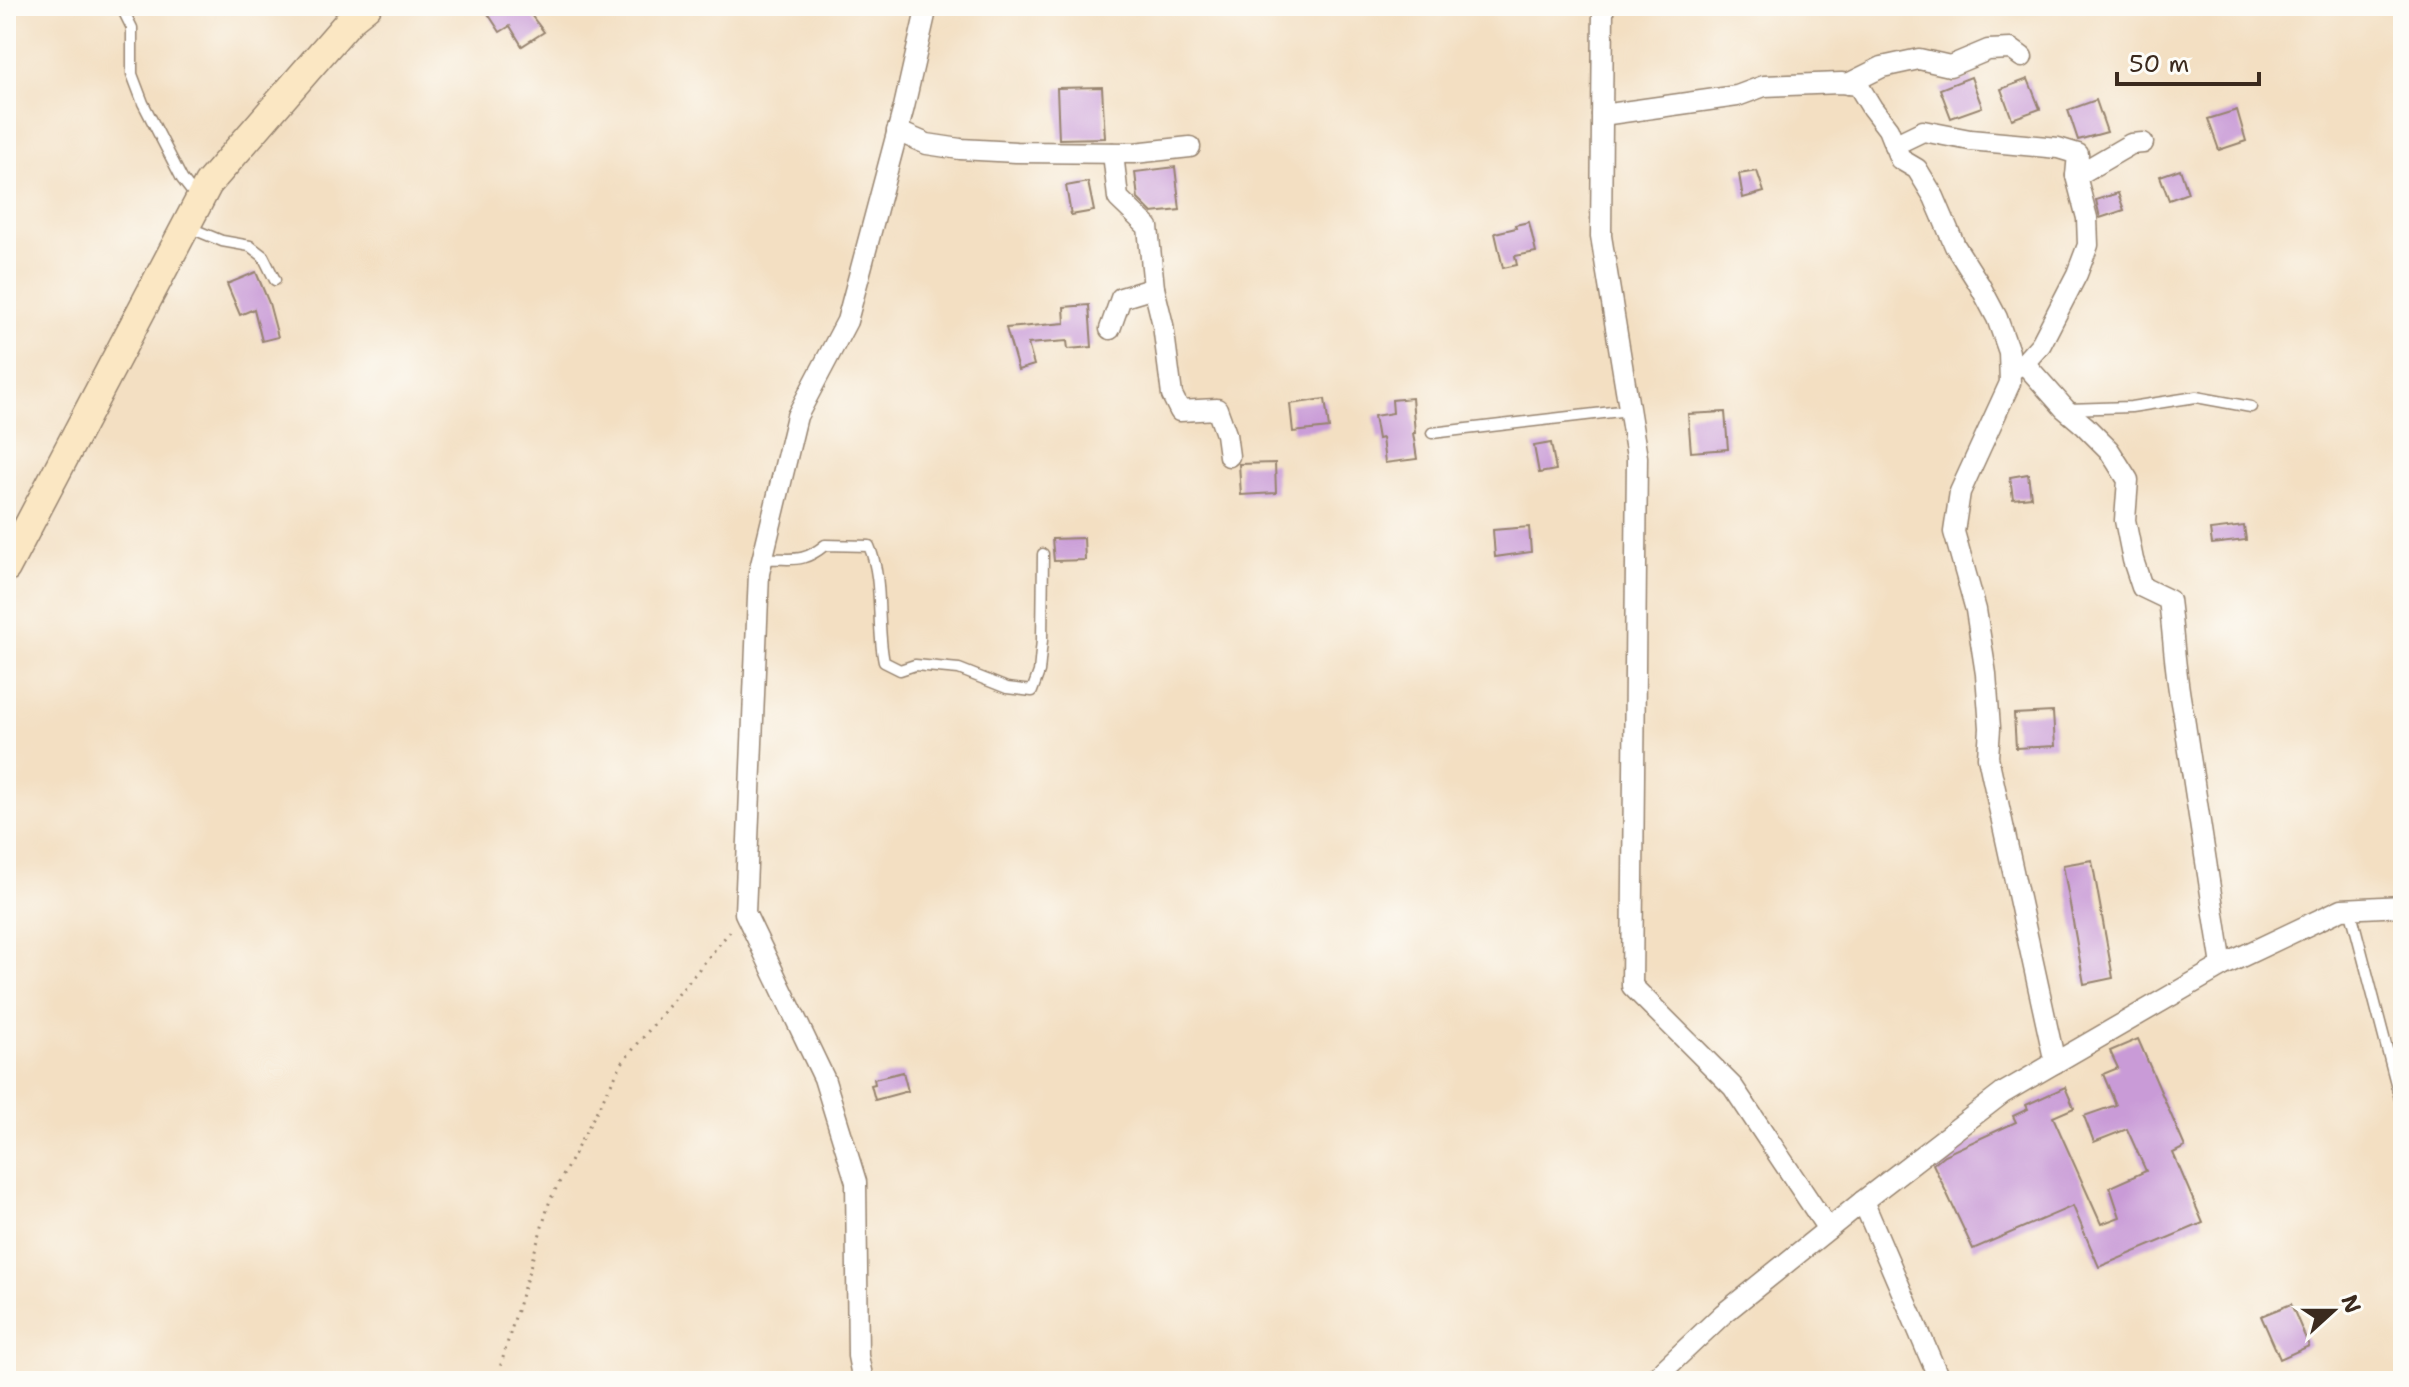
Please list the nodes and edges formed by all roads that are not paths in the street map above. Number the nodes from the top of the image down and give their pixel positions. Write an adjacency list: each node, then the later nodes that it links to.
1 (121, 6): 14 (lane)
2 (367, 6): 14 (street)
3 (927, 6): 8 (street)
4 (1603, 6): 7 (street)
5 (2022, 57): 6 (street)
6 (1848, 84): 7 (street); 10 (street)
7 (1602, 115): 21 (street)
8 (897, 131): 12 (street); 25 (street)
9 (2143, 143): 13 (street)
10 (1894, 145): 13 (street); 18 (street)
11 (1190, 147): 12 (street)
12 (1113, 153): 16 (street)
13 (2076, 176): 18 (street)
14 (193, 214): 15 (lane); 26 (street)
15 (275, 280)
16 (1154, 288): 17 (street); 23 (street)
17 (1110, 329)
18 (2017, 367): 20 (street); 30 (street)
19 (2251, 407): 20 (lane)
20 (2065, 409): 29 (street)
21 (1629, 410): 22 (lane); 33 (street)
22 (1432, 433)
23 (1229, 456)
24 (1043, 554): 25 (lane)
25 (763, 559): 34 (street)
26 (6, 568)
27 (2403, 906): 28 (street)
28 (2350, 908): 29 (street); 31 (lane)
29 (2222, 966): 30 (street)
30 (2055, 1063): 32 (street)
31 (2403, 1110)
32 (1863, 1201): 33 (street); 36 (street)
33 (1828, 1229): 35 (street)
34 (863, 1381)
35 (1652, 1381)
36 (1940, 1381)

